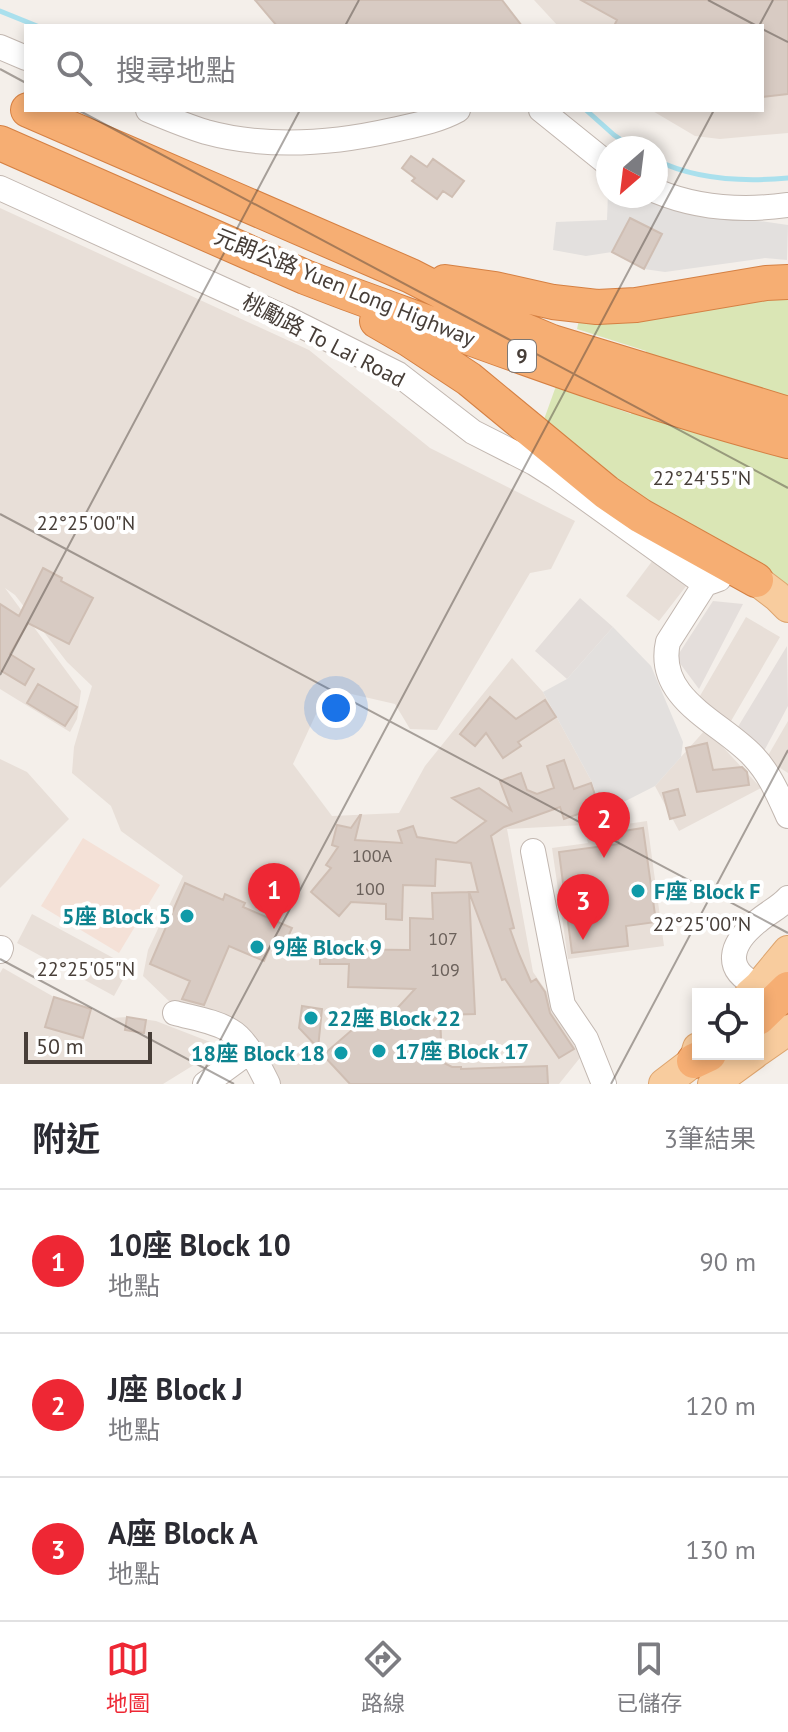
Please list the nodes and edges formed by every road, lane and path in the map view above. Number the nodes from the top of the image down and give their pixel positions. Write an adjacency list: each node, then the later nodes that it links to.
1 (0, 47): 2 (street)
2 (24, 57)
3 (0, 98): 4 (highway, 元朗公路 Yuen Long Highway / 9)
4 (24, 109)
5 (32, 112): 14 (highway, 元朗公路 Yuen Long Highway / 9)
6 (153, 112): 7 (street)
7 (453, 112)
8 (543, 112): 10 (street)
9 (0, 143): 15 (highway, 元朗公路 Yuen Long Highway / 9)
10 (596, 154)
11 (0, 188): 21 (street, 桃勵路 To Lai Road)
12 (668, 196): 13 (street)
13 (788, 205)
14 (411, 276): 16 (highway, 9); 17 (highway, 元朗公路 Yuen Long Highway / 9)
15 (305, 277): 17 (highway, 元朗公路 Yuen Long Highway / 9); 20 (highway)
16 (788, 282)
17 (628, 379): 18 (highway, 元朗公路 Yuen Long Highway / 9); 19 (highway, 元朗公路 Yuen Long Highway / 9)
18 (788, 414)
19 (788, 441)
20 (756, 580): 21 (street); 22 (main road)
21 (705, 584): 23 (street)
22 (788, 607)
23 (788, 816)
24 (533, 851): 36 (street)
25 (788, 898): 27 (street)
26 (788, 951): 28 (main road)
27 (754, 988)
28 (764, 997)
29 (175, 1013): 32 (street)
30 (788, 1030): 31 (main road)
31 (764, 1047)
32 (250, 1051): 34 (street); 35 (street)
33 (704, 1062): 37 (main road)
34 (205, 1084)
35 (268, 1084)
36 (604, 1084)
37 (664, 1084)

